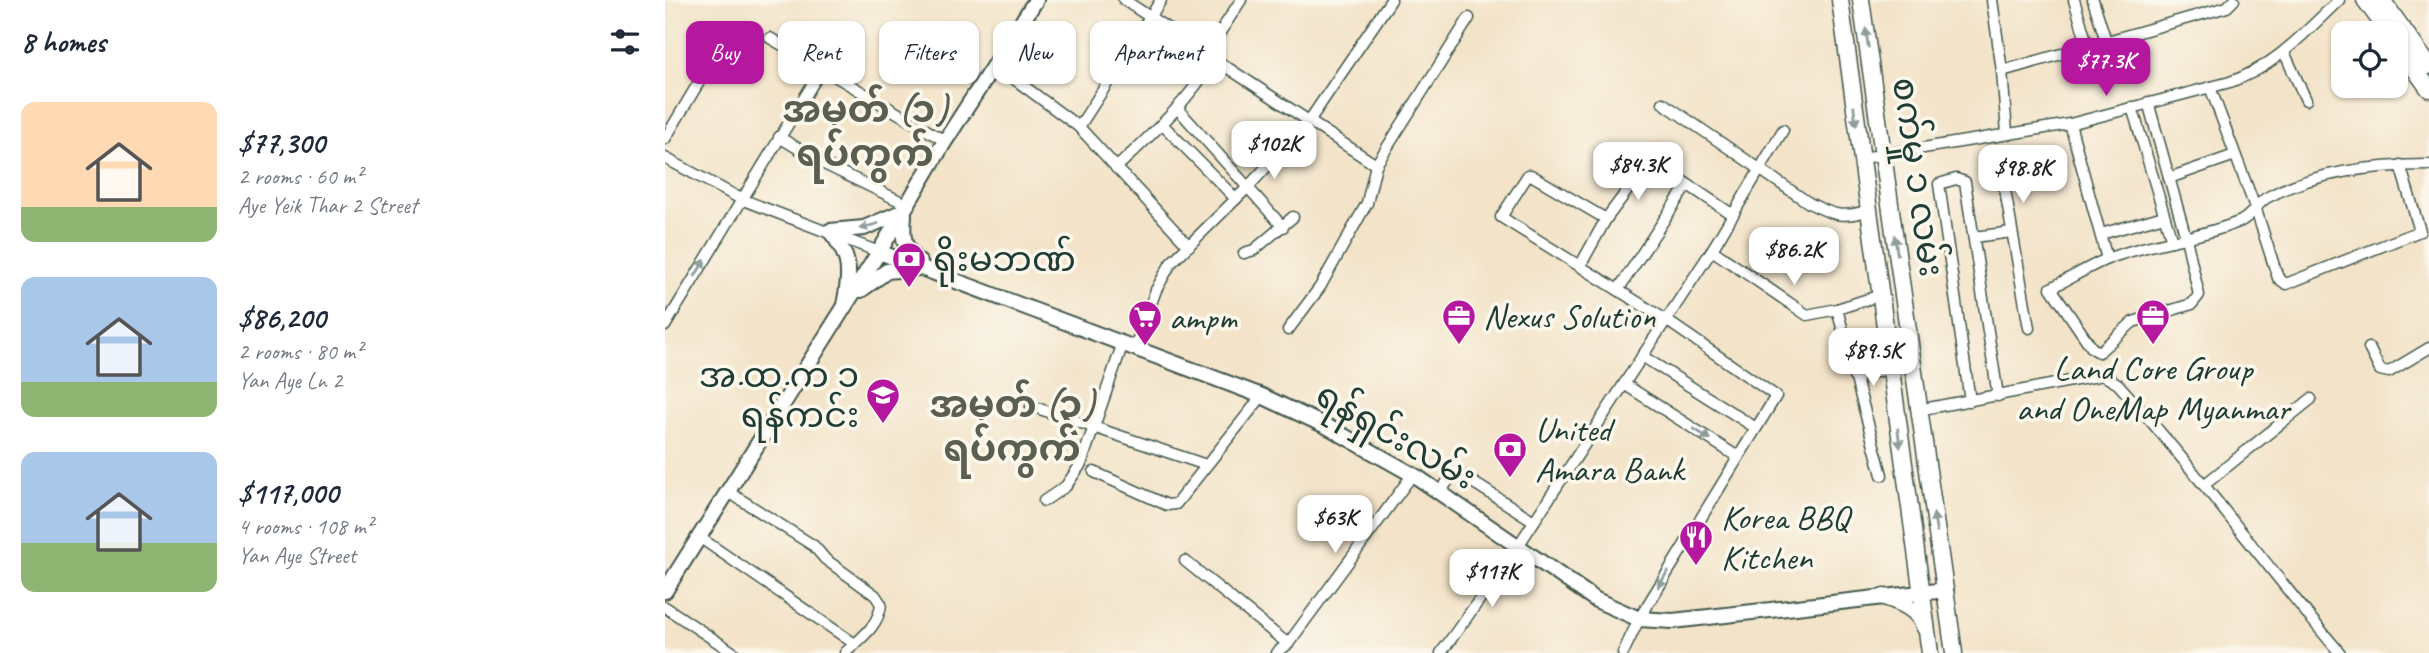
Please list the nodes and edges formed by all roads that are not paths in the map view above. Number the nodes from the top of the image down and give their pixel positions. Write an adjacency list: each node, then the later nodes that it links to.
1 (1036, 0): 17 (main road)
2 (1124, 0): 15 (street)
3 (1161, 0): 15 (street)
4 (1241, 0): 20 (street)
5 (1391, 0): 45 (street)
6 (1840, 0): 31 (main road, စက်မှု ၁ လမ်း)
7 (1861, 0): 27 (main road, စက်မှု ၁ လမ်း, one-way to 7)
8 (1993, 0): 32 (street)
9 (2074, 0): 24 (street)
10 (2093, 0): 22 (street)
11 (2234, 0): 22 (street)
12 (2339, 0): 25 (street)
13 (2365, 0): 19 (main road)
14 (2382, 0): 29 (main road)
15 (1150, 17): 18 (street); 48 (street)
16 (1469, 18): 58 (street)
17 (1022, 21)
18 (1156, 21)
19 (2380, 21)
20 (1226, 28)
21 (770, 38): 23 (street)
22 (2106, 41): 24 (street)
23 (778, 42)
24 (2088, 47): 32 (street)
25 (2284, 52): 38 (street); 40 (street)
26 (2408, 60): 39 (main road)
27 (1870, 65): 31 (main road); 54 (main road, စက်မှု ၁ လမ်း)
28 (993, 66): 53 (main road)
29 (2429, 66)
30 (1226, 67): 45 (street)
31 (1849, 70): 57 (main road, စက်မှု ၁ လမ်း, one-way to 57)
32 (2002, 71): 50 (street)
33 (698, 84): 52 (street)
34 (812, 84): 51 (street)
35 (851, 84): 53 (street)
36 (1021, 84): 48 (street)
37 (1196, 84): 44 (street)
38 (2210, 87): 41 (street); 55 (street)
39 (2429, 89)
40 (2306, 100)
41 (2148, 102): 43 (street); 63 (street)
42 (1663, 103): 62 (street)
43 (2132, 107): 47 (street); 73 (street)
44 (1178, 109): 46 (street); 66 (street)
45 (1309, 121): 58 (street); 66 (street)
46 (1162, 124): 61 (street); 67 (street)
47 (2070, 124): 50 (street); 79 (street)
48 (1079, 127): 61 (street)
49 (1783, 130): 62 (street)
50 (2007, 133): 54 (street)
51 (779, 137): 68 (street); 69 (street)
52 (665, 139)
53 (945, 141): 69 (main road)
54 (1884, 154): 57 (street); 90 (main road, စက်မှု ၁ လမ်း, one-way to 54)
55 (2235, 155): 63 (street); 71 (street)
56 (665, 158): 68 (street)
57 (1862, 158): 70 (main road, စက်မှု ၁ လမ်း)
58 (1376, 165): 98 (street)
59 (2400, 165): 60 (street); 71 (street); 71 (street)
60 (2429, 165)
61 (1115, 168): 83 (street)
62 (1760, 168): 70 (street); 72 (street)
63 (2169, 178): 81 (street)
64 (2004, 184): 78 (street)
65 (1687, 185): 72 (street); 75 (street); 92 (street)
66 (1247, 188): 67 (street); 76 (street)
67 (1236, 199): 83 (street)
68 (741, 200): 77 (street); 96 (street, one-way to 68)
69 (907, 207): 77 (main road, one-way to 77); 85 (main road); 89 (main road)
70 (1869, 210): 91 (main road, စက်မှု ၁ လမ်း)
71 (2256, 210): 81 (street)
72 (1733, 215): 84 (street)
73 (2164, 216): 79 (street); 82 (street)
74 (1293, 217): 76 (street)
75 (1606, 219): 88 (street); 88 (street)
76 (1283, 227): 86 (street)
77 (830, 231): 85 (street); 93 (main road)
78 (2013, 232): 80 (street); 97 (street)
79 (2101, 234): 87 (street)
80 (1974, 237): 109 (street); 111 (street)
81 (2186, 238): 82 (street); 87 (street)
82 (2172, 242): 87 (street)
83 (1189, 246): 99 (street)
84 (1712, 250): 94 (street); 95 (street)
85 (879, 252): 89 (main road, ရန်ရှင်းလမ်း); 93 (main road)
86 (1244, 253)
87 (2108, 259)
88 (1580, 266): 92 (street)
89 (926, 268): 93 (main road); 99 (main road, ရန်ရှင်းလမ်း)
90 (1900, 277): 91 (main road); 105 (main road, စက်မှု ၁ လမ်း)
91 (1880, 288): 94 (street); 103 (main road, စက်မှု ၁ လမ်း)
92 (1618, 290): 95 (street)
93 (845, 305): 123 (main road)
94 (1837, 309): 104 (street)
95 (1666, 320): 102 (street); 115 (street)
96 (665, 326)
97 (2029, 328)
98 (1288, 330)
99 (1129, 345): 108 (main road, ရန်ရှင်းလမ်း); 114 (street)
100 (2369, 348): 101 (street)
101 (2429, 348)
102 (1643, 356): 106 (street); 115 (street)
103 (1889, 369): 104 (street); 107 (main road, စက်မှု ၁ လမ်း)
104 (1854, 377): 120 (street)
105 (1915, 383): 107 (main road); 113 (main road, စက်မှု ၁ လမ်း)
106 (1624, 384): 116 (street, one-way to 116); 127 (street)
107 (1892, 387): 125 (main road, စက်မှု ၁ လမ်း, one-way to 125)
108 (1262, 396): 117 (street); 119 (main road, ရန်ရှင်းလမ်း)
109 (1998, 396): 111 (street); 121 (street)
110 (2311, 399): 121 (street)
111 (1969, 401): 113 (street)
112 (1031, 406): 114 (street)
113 (1918, 410): 122 (main road, စက်မှု ၁ လမ်း)
114 (1093, 426): 117 (street); 126 (street)
115 (1756, 428): 116 (street)
116 (1738, 457): 136 (street, one-way to 136)
117 (1206, 465): 118 (street)
118 (1094, 472)
119 (1413, 474): 124 (main road, ရန်ရှင်းလမ်း); 139 (street)
120 (1882, 475)
121 (2204, 485): 147 (street)
122 (1930, 490): 125 (main road); 131 (main road, စက်မှု ၁ လမ်း, one-way to 122)
123 (727, 491): 128 (main road); 138 (street)
124 (1440, 492): 127 (street); 129 (main road, ရန်ရှင်းလမ်း)
125 (1907, 492): 133 (main road, စက်မှု ၁ လမ်း)
126 (1044, 501)
127 (1534, 522): 129 (street)
128 (699, 537): 132 (main road); 138 (street)
129 (1518, 546): 136 (main road, ရန်ရှင်းလမ်း); 143 (street)
130 (1185, 561): 139 (street)
131 (1946, 590): 133 (main road, ရန်ရှင်းလမ်း); 146 (main road, စက်မှု ၁ လမ်း)
132 (665, 591)
133 (1922, 592): 134 (main road, ရန်ရှင်းလမ်း); 137 (main road, စက်မှု ၁ လမ်း)
134 (1884, 597): 136 (main road, ရန်ရှင်းလမ်း); 137 (main road)
135 (665, 607): 141 (street)
136 (1639, 619): 144 (street)
137 (1927, 633): 145 (main road, စက်မှု ၁ လမ်း)
138 (855, 644): 142 (street)
139 (1289, 644): 140 (street)
140 (1278, 652)
141 (734, 653)
142 (845, 653)
143 (1441, 653)
144 (1623, 653)
145 (1930, 653)
146 (1954, 653)
147 (2340, 653)

